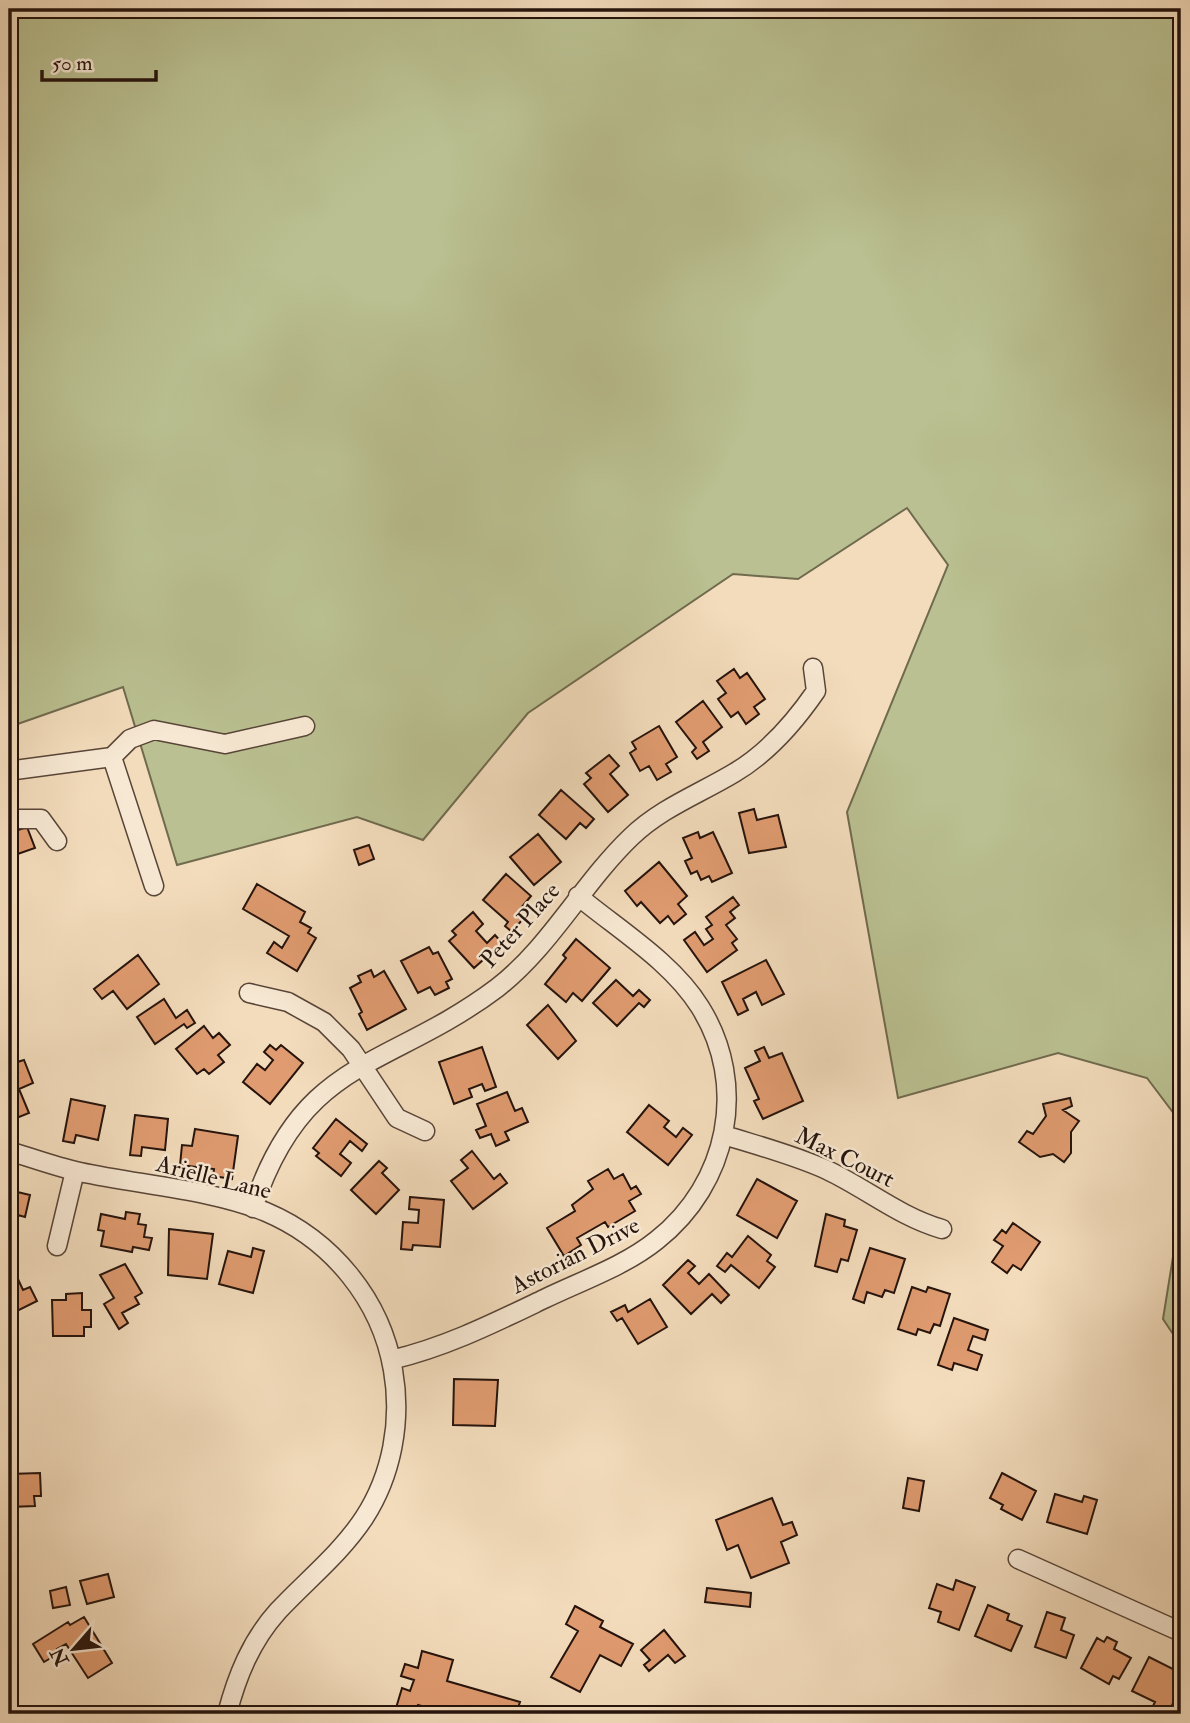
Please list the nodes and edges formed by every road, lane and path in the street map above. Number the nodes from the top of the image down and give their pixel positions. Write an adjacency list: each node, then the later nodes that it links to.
1 (813, 668): 8 (street, Peter Place)
2 (305, 726): 3 (street)
3 (112, 757): 4 (street); 7 (street)
4 (9, 774)
5 (9, 818): 6 (street)
6 (57, 841)
7 (154, 886)
8 (578, 896): 10 (street, Peter Place); 12 (street, Astorian Drive)
9 (248, 993): 10 (street)
10 (361, 1065): 11 (street); 15 (street, Peter Place)
11 (425, 1131)
12 (724, 1135): 16 (street, Max Court); 18 (street, Astorian Drive)
13 (9, 1151): 14 (street, Arielle Lane)
14 (75, 1171): 15 (street, Arielle Lane); 17 (street)
15 (253, 1208): 18 (street, Arielle Lane)
16 (942, 1229)
17 (57, 1246)
18 (391, 1360): 21 (street, Arielle Lane)
19 (1018, 1559): 20 (street)
20 (1181, 1632)
21 (227, 1714)

